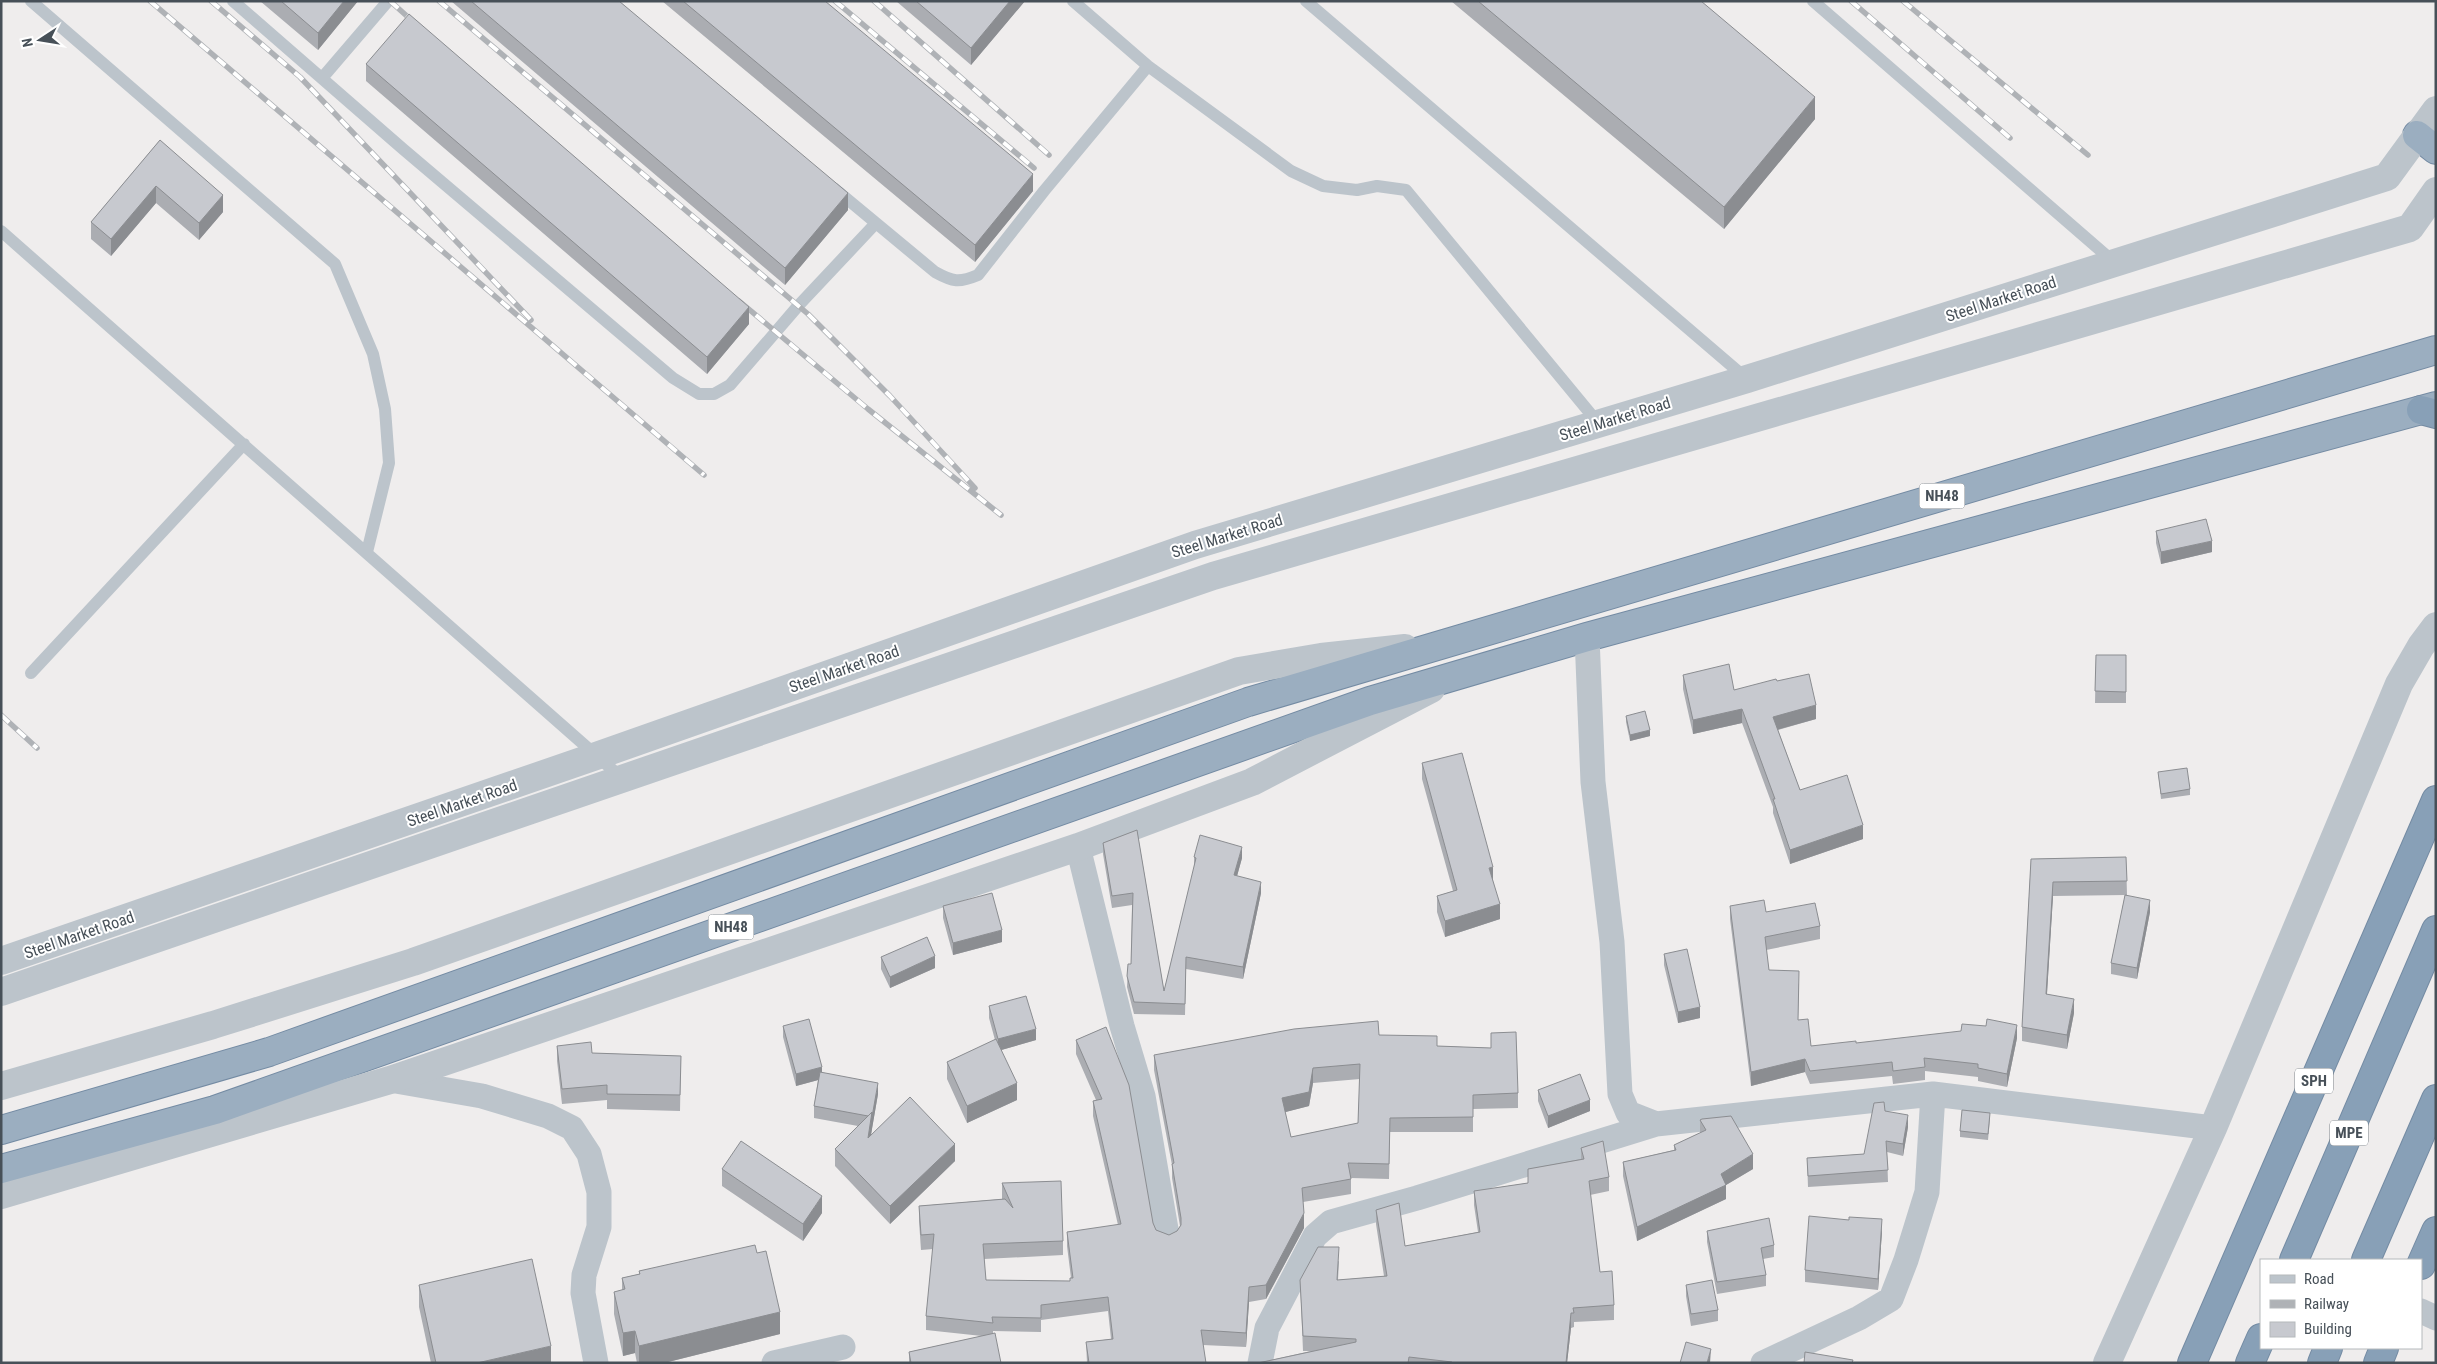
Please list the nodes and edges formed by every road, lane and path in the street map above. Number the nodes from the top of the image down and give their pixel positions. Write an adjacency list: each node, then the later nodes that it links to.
1 (31, 1): 21 (lane)
2 (233, 1): 8 (lane)
3 (388, 1): 8 (lane)
4 (1073, 1): 7 (lane)
5 (1306, 1): 17 (lane)
6 (1813, 1): 15 (lane)
7 (1148, 66): 13 (lane); 19 (lane)
8 (322, 77): 13 (lane)
9 (2436, 110): 10 (street, Steel Market Road)
10 (2427, 142): 15 (street, Steel Market Road)
11 (823, 179): 13 (lane)
12 (2436, 191): 28 (street, Steel Market Road)
13 (876, 223)
14 (1, 231): 20 (lane)
15 (2115, 263): 17 (street, Steel Market Road)
16 (2436, 350): 24 (highway, NH48)
17 (1746, 379): 19 (street, Steel Market Road)
18 (2431, 410): 23 (highway, NH48)
19 (1599, 424): 27 (street, Steel Market Road)
20 (244, 444): 21 (lane); 25 (lane)
21 (367, 552): 27 (lane)
22 (2436, 626): 39 (street)
23 (1587, 637): 26 (highway, NH48); 38 (street)
24 (1449, 643): 35 (street); 40 (highway, NH48)
25 (31, 673)
26 (1457, 675): 30 (street); 41 (highway, NH48)
27 (599, 755): 28 (lane); 32 (street, Steel Market Road)
28 (623, 779): 33 (street, Steel Market Road)
29 (2436, 800): 59 (highway, SPH)
30 (1078, 847): 34 (street); 44 (street)
31 (2436, 930): 45 (highway, MPE)
32 (1, 961)
33 (1, 992)
34 (390, 1080): 42 (street); 54 (street)
35 (1, 1086)
36 (1933, 1094): 38 (street); 39 (street); 57 (street)
37 (2436, 1099): 46 (highway)
38 (1656, 1124): 56 (street)
39 (2213, 1128): 58 (street)
40 (1, 1130)
41 (1, 1169)
42 (1, 1195)
43 (2436, 1232): 47 (highway)
44 (1167, 1235)
45 (2294, 1259)
46 (2366, 1259)
47 (2422, 1264)
48 (2422, 1311): 49 (street)
49 (2436, 1318)
50 (2260, 1340): 60 (highway)
51 (843, 1347): 55 (street)
52 (2328, 1349): 61 (highway)
53 (2384, 1349): 62 (highway)
54 (596, 1363)
55 (774, 1363)
56 (1260, 1363)
57 (1762, 1363)
58 (2108, 1363)
59 (2192, 1363)
60 (2250, 1363)
61 (2322, 1363)
62 (2378, 1363)

